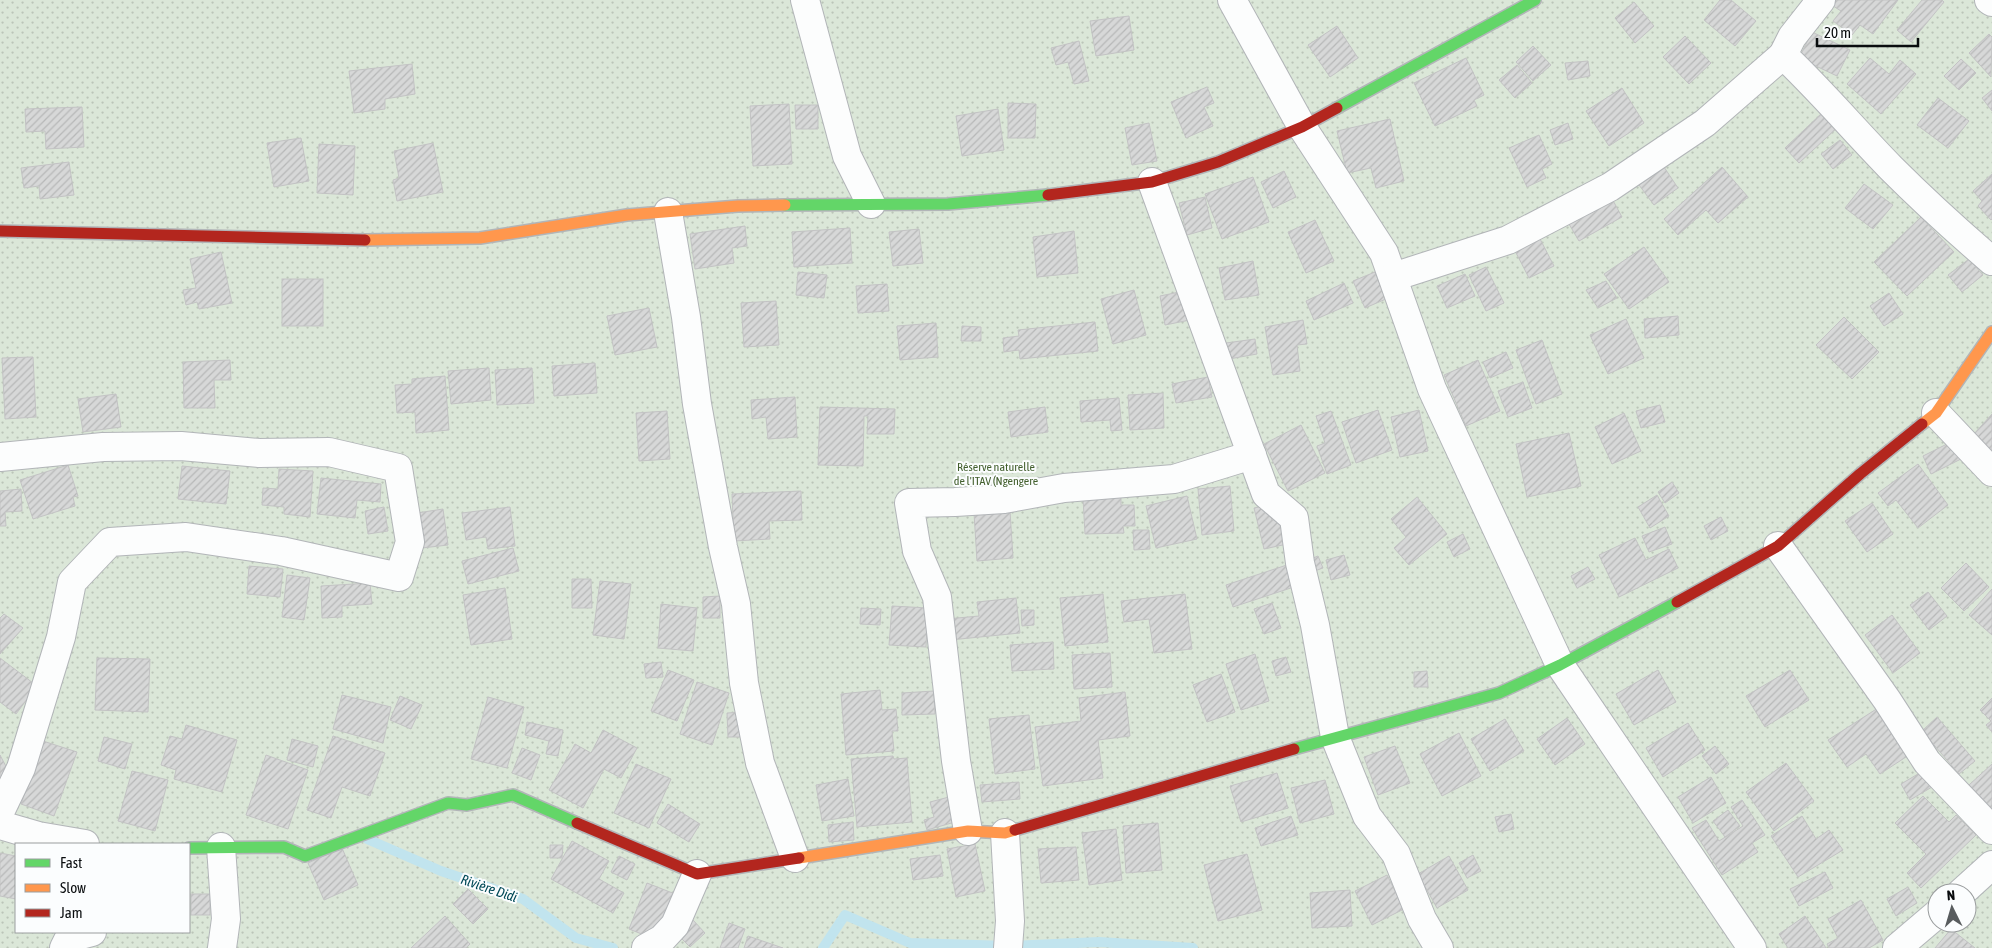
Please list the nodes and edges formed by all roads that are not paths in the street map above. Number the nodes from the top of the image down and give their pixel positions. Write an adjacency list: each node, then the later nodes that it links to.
1 (805, 0): 8 (street)
2 (1232, 0): 6 (street)
3 (1535, 0): 6 (street)
4 (1821, 0): 5 (street)
5 (1783, 54): 11 (street); 12 (street)
6 (1302, 127): 7 (street); 12 (street)
7 (1152, 182): 8 (street); 15 (street)
8 (871, 204): 9 (street)
9 (668, 212): 10 (street); 29 (street)
10 (0, 232)
11 (1992, 261)
12 (1392, 277): 19 (street)
13 (1992, 332): 14 (street)
14 (1936, 413): 17 (street); 18 (street)
15 (1252, 456): 20 (street); 24 (street)
16 (0, 457): 21 (street)
17 (1992, 472)
18 (1778, 546): 19 (street); 23 (street)
19 (1560, 665): 20 (street); 40 (street)
20 (1335, 737): 25 (street); 39 (street)
21 (0, 812)
22 (0, 825): 26 (street)
23 (1992, 830)
24 (968, 831): 25 (street); 29 (street)
25 (1005, 833): 38 (street)
26 (79, 843)
27 (221, 847): 28 (street); 31 (street); 37 (street)
28 (190, 848)
29 (795, 858): 31 (street)
30 (1992, 865): 32 (street)
31 (697, 874): 35 (street)
32 (1972, 883)
33 (1927, 922): 41 (street)
34 (88, 933): 36 (street)
35 (646, 947)
36 (64, 948)
37 (222, 948)
38 (1008, 948)
39 (1439, 948)
40 (1752, 948)
41 (1897, 948)

